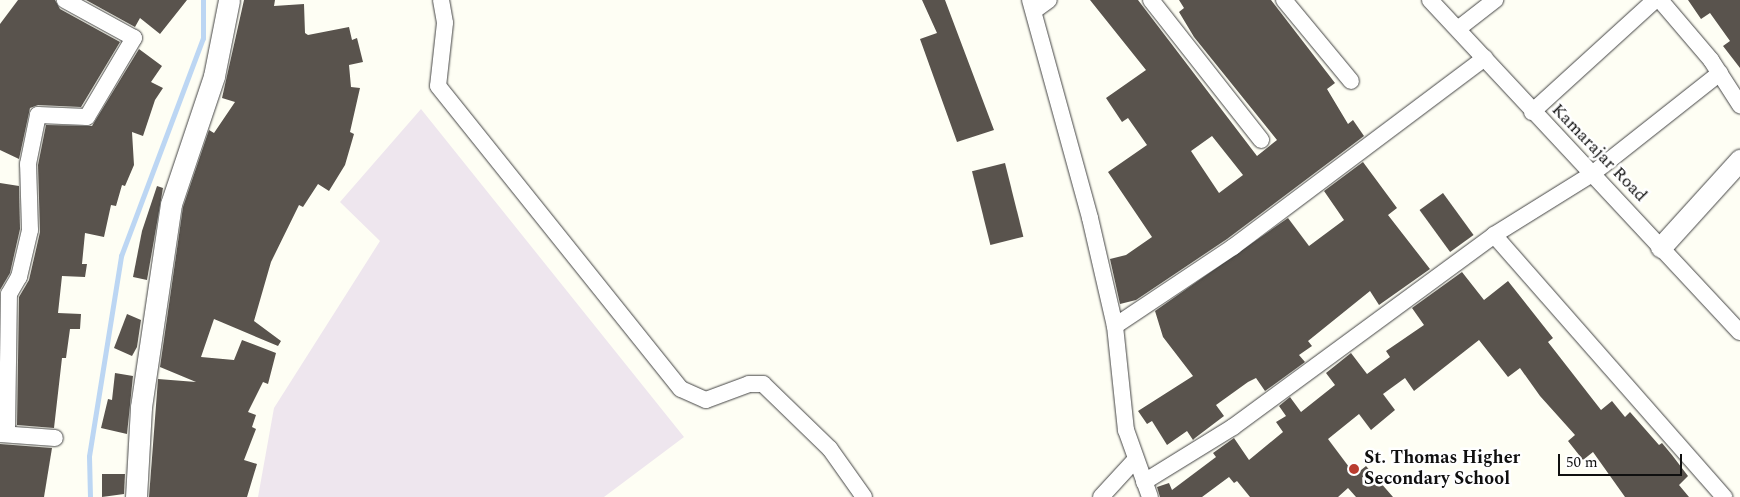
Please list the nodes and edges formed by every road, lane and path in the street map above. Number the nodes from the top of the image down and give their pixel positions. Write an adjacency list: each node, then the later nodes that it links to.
1 (65, 0): 25 (street)
2 (229, 0): 29 (street)
3 (441, 0): 30 (street)
4 (1049, 0): 11 (street)
5 (1151, 0): 18 (street)
6 (1284, 0): 15 (street)
7 (1430, 0): 12 (street, Kamarajar Road)
8 (1496, 0): 12 (street)
9 (1655, 0): 17 (street)
10 (1660, 0): 14 (street)
11 (1033, 5): 23 (street)
12 (1459, 28): 13 (street, Kamarajar Road)
13 (1486, 58): 17 (street, Kamarajar Road); 23 (street)
14 (1720, 74): 16 (street); 20 (street)
15 (1351, 82)
16 (1740, 105)
17 (1532, 112): 20 (street, Kamarajar Road)
18 (1261, 140)
19 (1740, 160): 22 (street)
20 (1592, 174): 21 (street); 22 (street, Kamarajar Road)
21 (1494, 235): 28 (street); 32 (street)
22 (1662, 247): 24 (street, Kamarajar Road)
23 (1115, 326): 27 (street)
24 (1738, 327)
25 (3, 434): 26 (street)
26 (55, 438)
27 (1135, 460): 28 (street); 31 (street)
28 (1147, 490)
29 (136, 497)
30 (864, 497)
31 (1101, 497)
32 (1724, 497)

